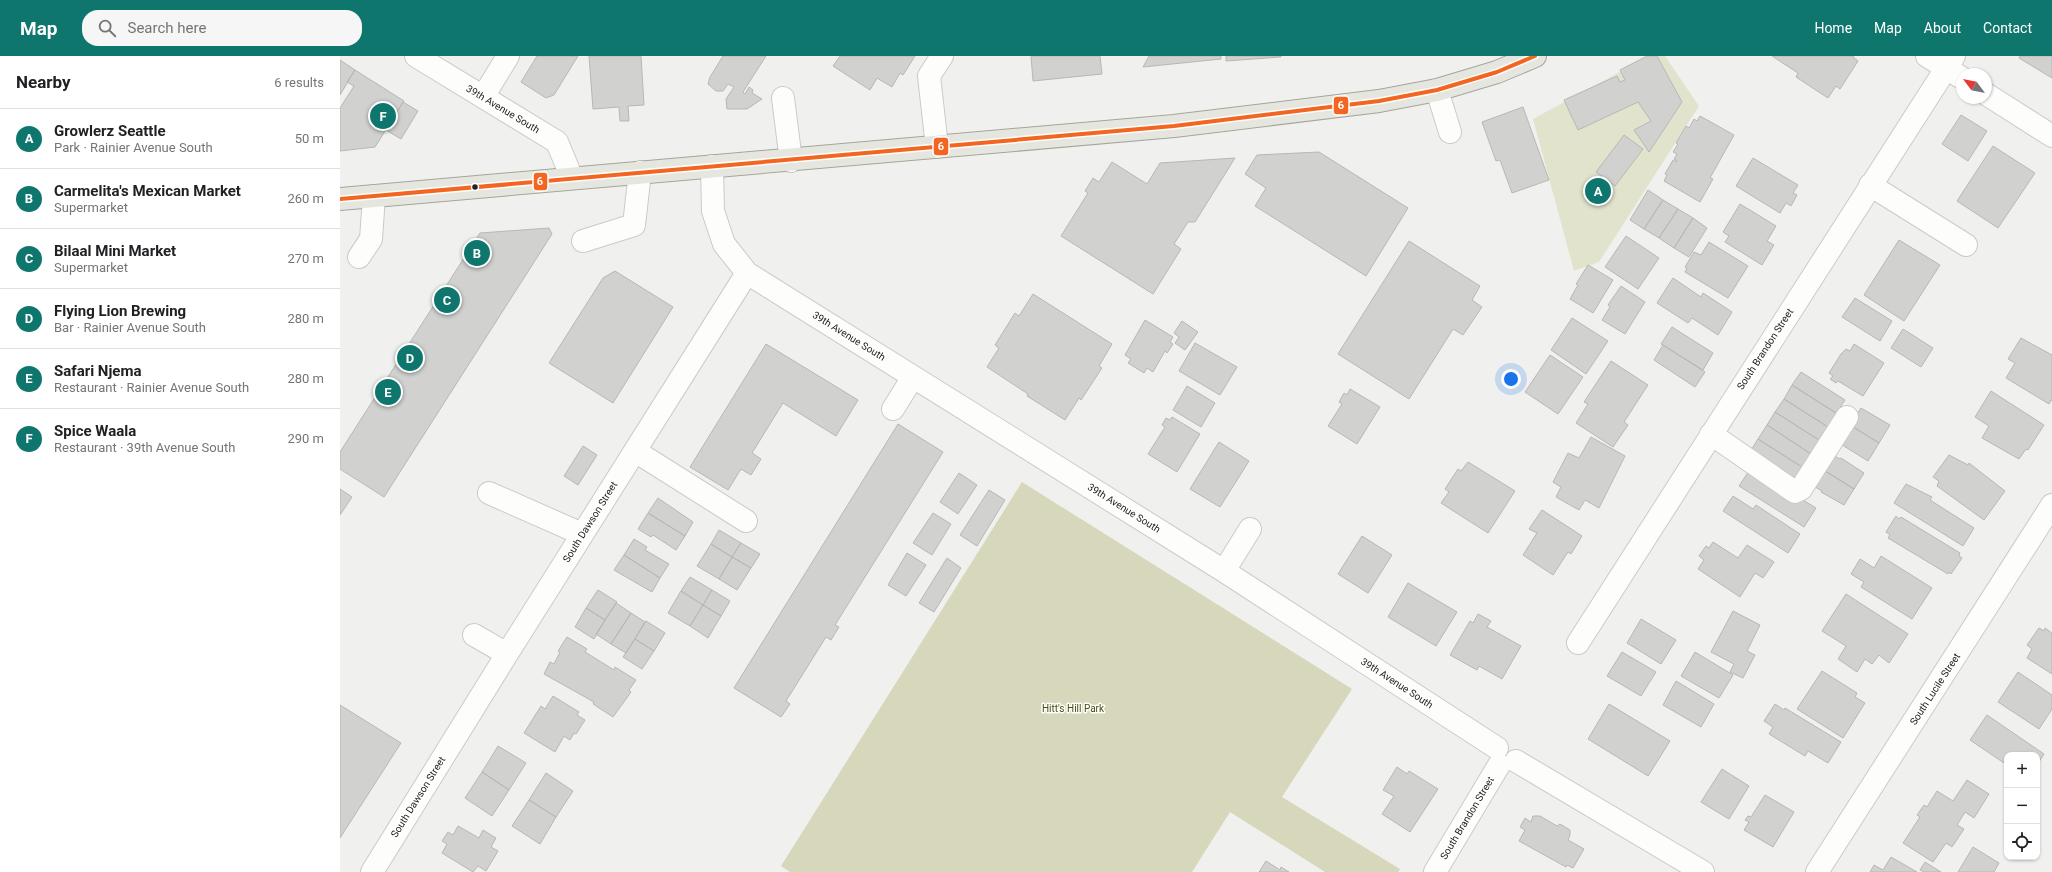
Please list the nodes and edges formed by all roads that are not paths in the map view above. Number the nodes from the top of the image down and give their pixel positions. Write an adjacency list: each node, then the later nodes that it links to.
1 (416, 56): 8 (street, 39th Avenue South)
2 (508, 56): 8 (street)
3 (942, 56): 13 (street)
4 (1535, 56): 7 (main road)
5 (1927, 56): 6 (street)
6 (1954, 67): 18 (street, South Brandon Street)
7 (1437, 90): 11 (street); 13 (main road)
8 (483, 97): 17 (street, 39th Avenue South)
9 (783, 98): 14 (street)
10 (1992, 98): 12 (street)
11 (1450, 132)
12 (2052, 136)
13 (936, 147): 14 (main road)
14 (791, 161): 15 (main road)
15 (712, 166): 16 (main road); 24 (street)
16 (640, 172): 17 (main road); 21 (street)
17 (572, 178): 19 (main road)
18 (1870, 185): 22 (street); 28 (street, South Brandon Street)
19 (374, 196): 20 (main road); 23 (street)
20 (340, 199)
21 (583, 241)
22 (1966, 244)
23 (359, 257)
24 (748, 273): 25 (street, 39th Avenue South); 29 (street, South Dawson Street)
25 (914, 377): 26 (street); 35 (street, 39th Avenue South)
26 (893, 410)
27 (1847, 417): 28 (street)
28 (1711, 434): 37 (street, South Brandon Street)
29 (635, 451): 32 (street); 34 (street, South Dawson Street)
30 (489, 493): 34 (street)
31 (2052, 506): 43 (street, South Lucile Street)
32 (746, 521)
33 (1250, 529): 35 (street)
34 (582, 534): 38 (street, South Dawson Street)
35 (1224, 571): 39 (street, 39th Avenue South)
36 (474, 634): 38 (street)
37 (1578, 643)
38 (507, 654): 40 (street, South Dawson Street)
39 (1504, 758): 41 (street, South Brandon Street); 42 (street, 39th Avenue South)
40 (372, 872)
41 (1435, 872)
42 (1703, 872)
43 (1817, 872)

